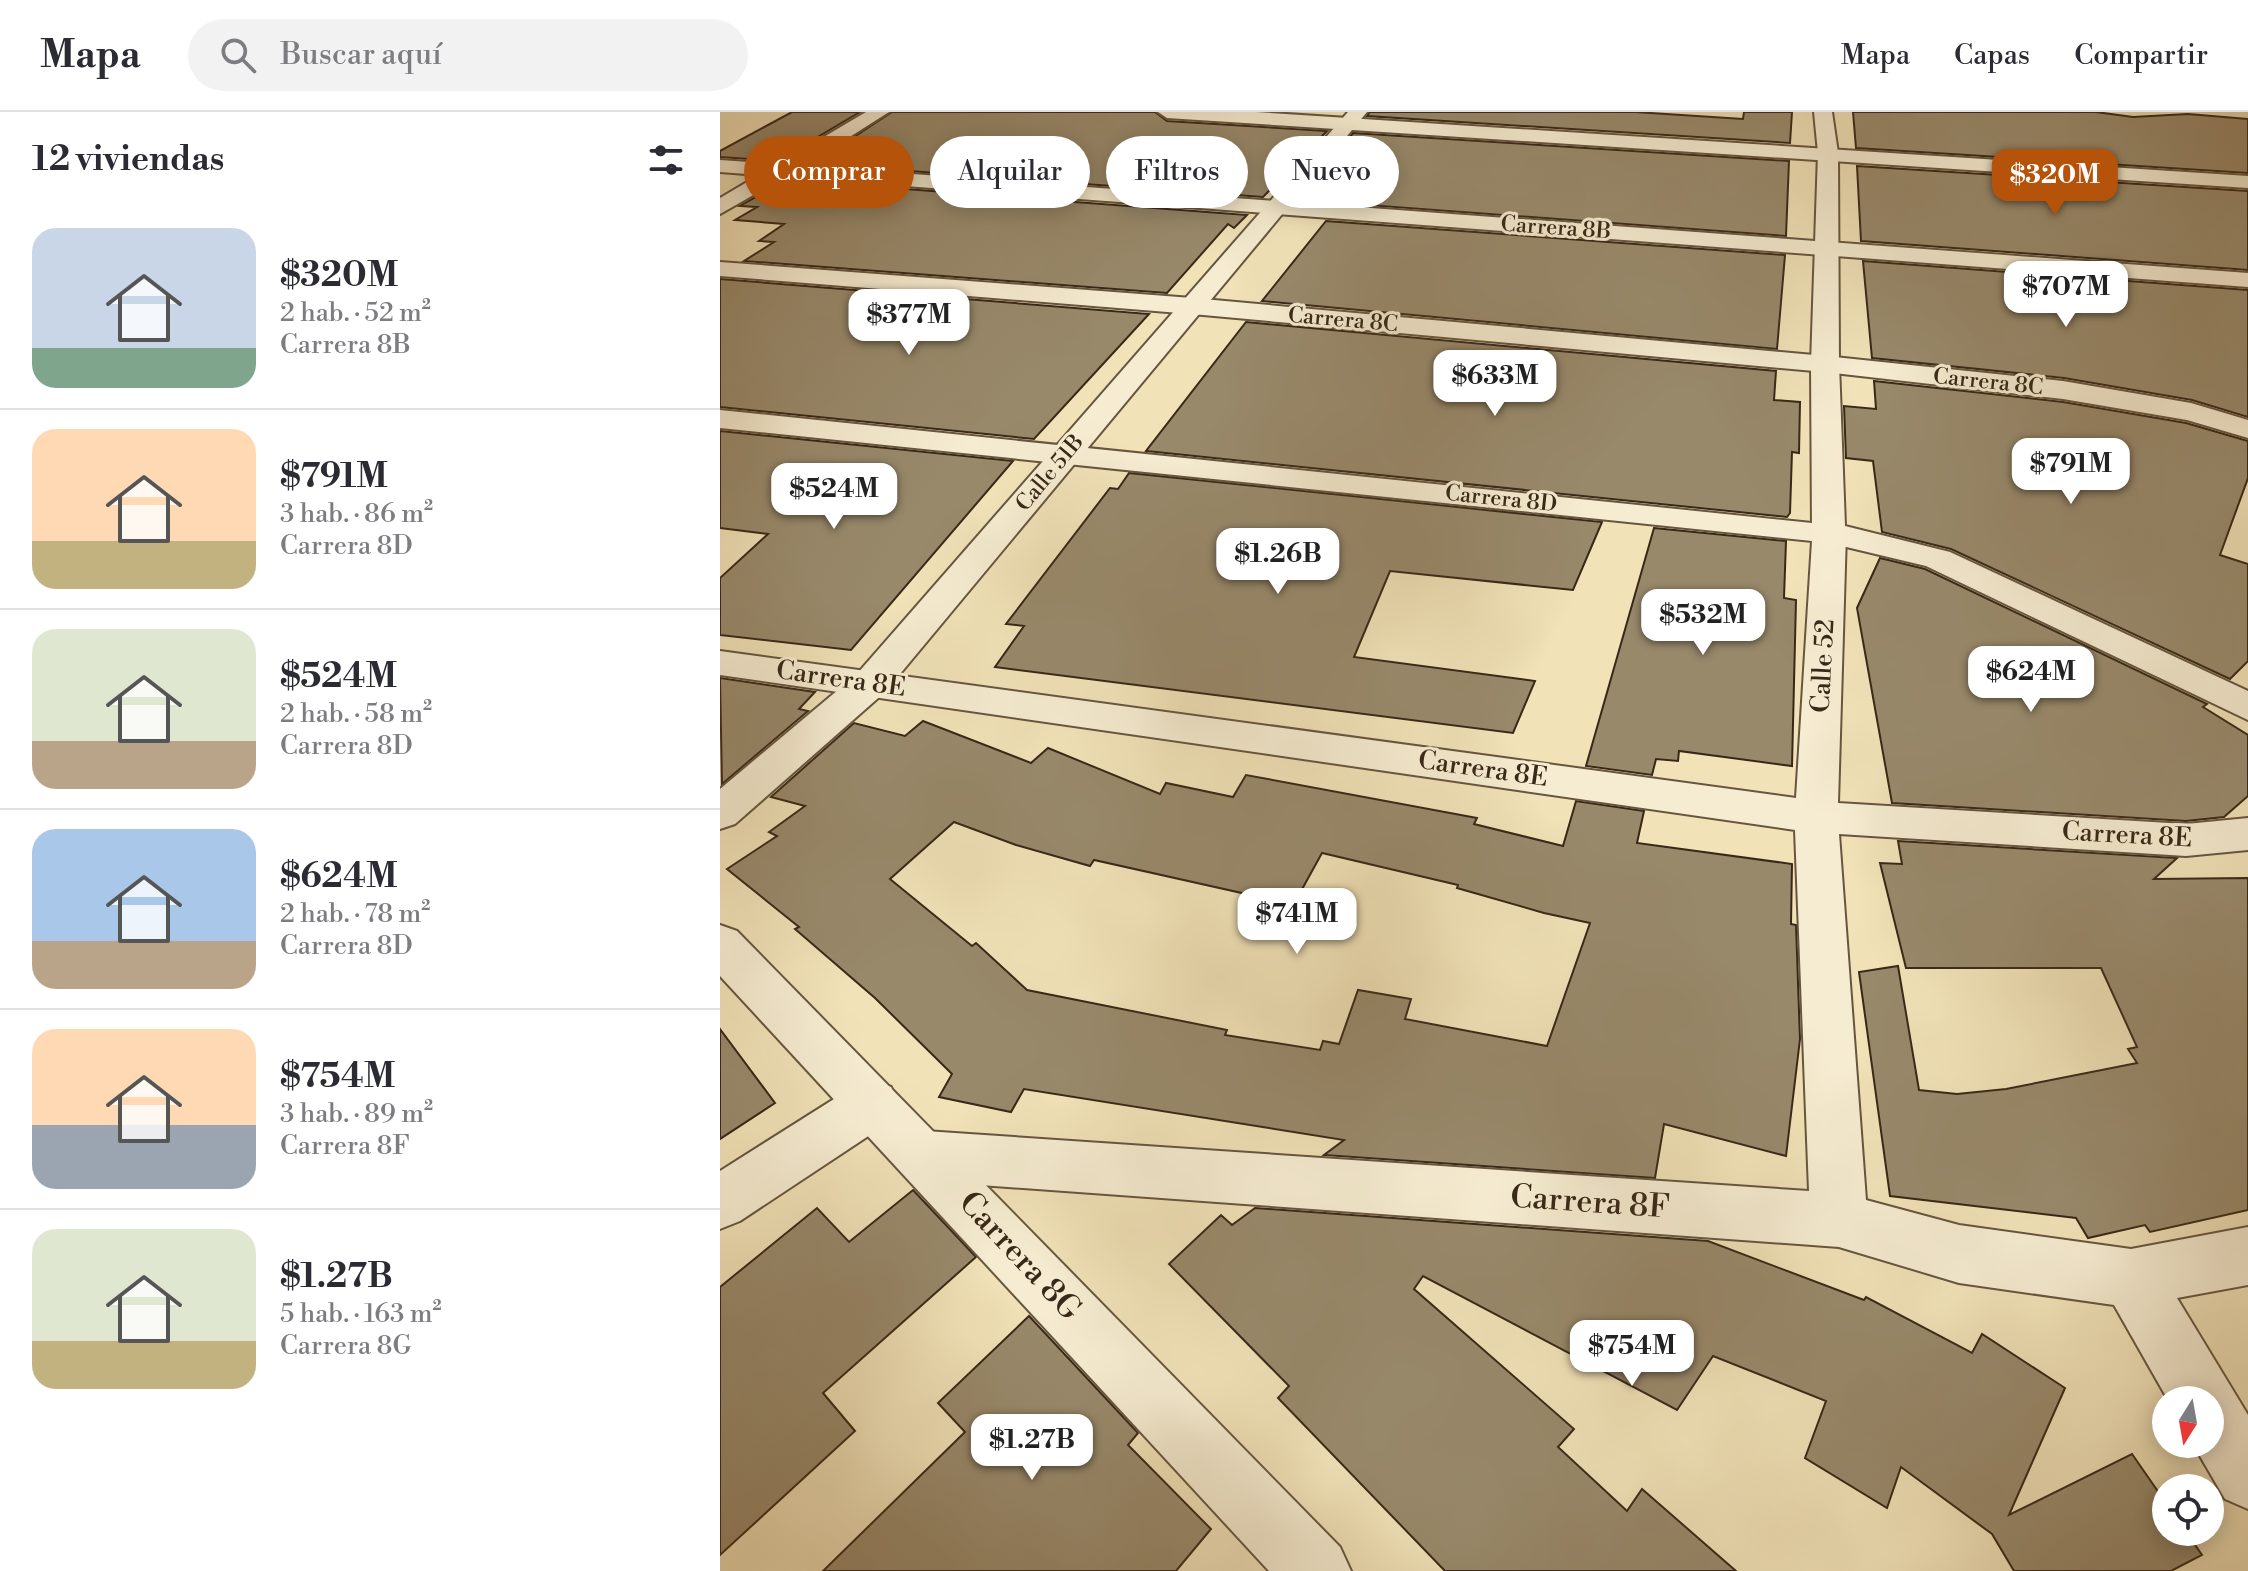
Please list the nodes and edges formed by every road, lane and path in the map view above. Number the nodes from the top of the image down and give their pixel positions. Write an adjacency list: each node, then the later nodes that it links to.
1 (880, 112): 5 (street)
2 (1167, 112): 4 (street)
3 (1823, 112): 7 (street, Calle 52)
4 (1353, 117): 6 (street, Calle 51B); 7 (street)
5 (839, 136)
6 (1337, 136)
7 (1828, 153): 11 (street); 17 (street, Calle 52)
8 (720, 166): 9 (street, Carrera 8B)
9 (744, 168)
10 (914, 180): 13 (street, Carrera 8B)
11 (2248, 182)
12 (744, 192): 14 (street)
13 (1264, 206)
14 (720, 207)
15 (1277, 208): 20 (street, Calle 51B)
16 (1291, 208): 17 (street, Carrera 8B)
17 (1828, 248): 19 (street, Carrera 8B); 21 (street, Calle 52)
18 (720, 269): 20 (street, Carrera 8C)
19 (2248, 280)
20 (1192, 306): 21 (street, Carrera 8C); 24 (street, Calle 51B)
21 (1825, 364): 23 (street, Carrera 8C); 25 (street, Calle 52)
22 (720, 419): 24 (street, Carrera 8D)
23 (2248, 429)
24 (1066, 455): 25 (street, Carrera 8D); 27 (street, Calle 51B)
25 (1829, 533): 28 (street, Carrera 8D); 30 (street, Calle 52)
26 (720, 663): 27 (street, Carrera 8E)
27 (871, 683): 29 (street, Calle 51B); 30 (street, Carrera 8E)
28 (2248, 707)
29 (720, 813)
30 (1816, 817): 31 (street, Carrera 8E); 36 (street, Calle 52)
31 (2248, 834)
32 (720, 944): 33 (street, Carrera 8G)
33 (872, 1104): 34 (street, Carrera 8G); 35 (street)
34 (925, 1156): 36 (street, Carrera 8F); 42 (street, Carrera 8G)
35 (720, 1202)
36 (1839, 1220): 38 (street, Carrera 8F)
37 (2248, 1256): 38 (street, Carrera 8F)
38 (2131, 1278): 39 (street)
39 (2195, 1386)
40 (2224, 1436): 41 (street)
41 (2248, 1476)
42 (1316, 1571)

